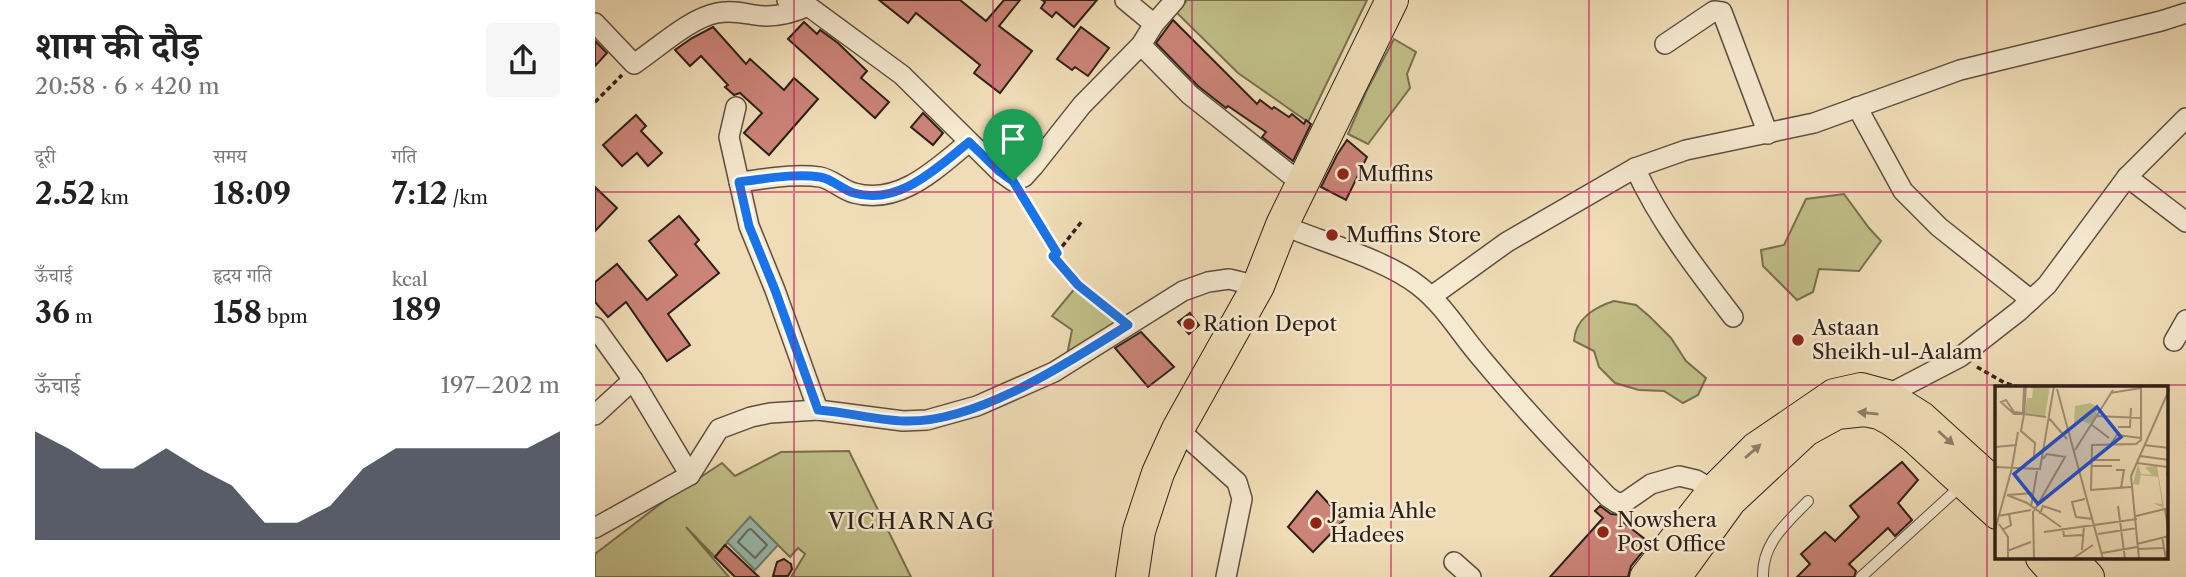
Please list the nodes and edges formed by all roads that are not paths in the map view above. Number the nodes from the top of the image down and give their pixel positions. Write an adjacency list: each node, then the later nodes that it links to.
1 (787, 0): 5 (street)
2 (1125, 0): 8 (street)
3 (1175, 0): 8 (street)
4 (1392, 0): 19 (highway)
5 (808, 6): 7 (street); 15 (street)
6 (2186, 13): 12 (street)
7 (595, 23)
8 (1154, 24): 10 (street)
9 (1665, 44): 14 (street)
10 (1141, 45): 15 (street); 19 (street)
11 (737, 107): 18 (street)
12 (1857, 107): 14 (street); 24 (street)
13 (2186, 118): 17 (street)
14 (1768, 134): 16 (street)
15 (969, 142): 18 (street)
16 (1635, 168): 23 (street); 25 (street)
17 (2127, 177): 20 (street); 24 (street)
18 (739, 182): 31 (street)
19 (1302, 184): 21 (highway)
20 (2186, 222)
21 (1282, 225): 22 (highway); 23 (street)
22 (1258, 285): 31 (street); 33 (highway)
23 (1432, 296): 37 (street)
24 (2031, 300): 30 (street)
25 (1733, 317)
26 (2186, 320): 28 (street)
27 (595, 327): 29 (street)
28 (2174, 341)
29 (633, 380): 32 (street); 34 (street)
30 (1887, 395): 35 (main road, one-way to 35); 37 (main road, one-way to 30)
31 (818, 410): 34 (street)
32 (595, 415)
33 (1178, 429): 44 (highway); 45 (street)
34 (690, 475): 40 (street)
35 (1995, 483)
36 (1964, 484): 39 (main road); 48 (main road, one-way to 48); 50 (lane)
37 (1713, 490): 47 (main road)
38 (1808, 501): 49 (lane)
39 (1995, 512)
40 (595, 528)
41 (2044, 560): 51 (main road)
42 (2074, 560): 52 (main road)
43 (1454, 562): 46 (street)
44 (1132, 577)
45 (1226, 577)
46 (1471, 577)
47 (1645, 577)
48 (1676, 577)
49 (1763, 577)
50 (1861, 577)
51 (2058, 577)
52 (2088, 577)

